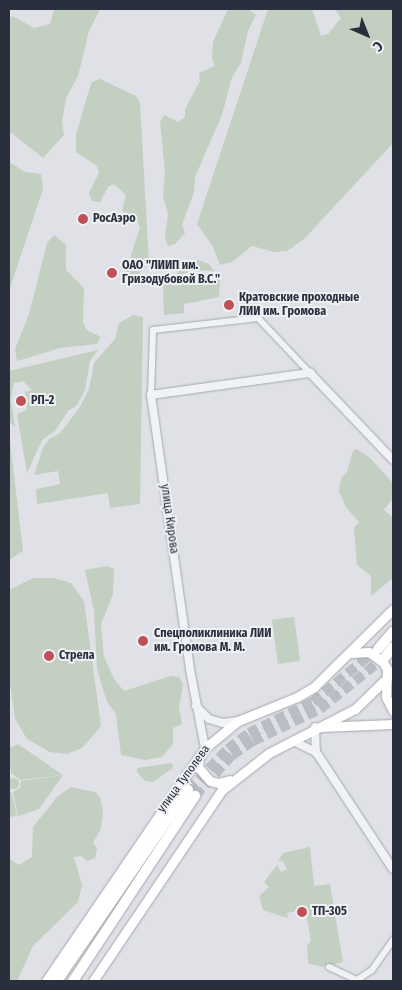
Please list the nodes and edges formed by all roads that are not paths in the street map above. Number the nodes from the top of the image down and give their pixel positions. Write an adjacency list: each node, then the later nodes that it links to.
1 (310, 373): 2 (street); 2 (street, улица Кирова); 3 (street)
2 (151, 395): 10 (street, улица Кирова)
3 (393, 460)
4 (393, 609): 7 (main road, улица Туполева)
5 (393, 632): 6 (main road)
6 (393, 647)
7 (350, 653): 9 (main road); 12 (main road, улица Туполева)
8 (393, 672): 9 (main road)
9 (387, 680): 11 (main road); 14 (main road)
10 (196, 706): 12 (street); 16 (street, улица Кирова)
11 (393, 711)
12 (238, 722): 16 (main road, улица Туполева)
13 (393, 724): 14 (main road)
14 (315, 727): 15 (main road); 17 (street)
15 (289, 743): 17 (street); 19 (main road)
16 (204, 748): 18 (main road, улица Туполева)
17 (316, 752): 20 (street)
18 (199, 757): 19 (main road); 23 (main road, улица Туполева)
19 (239, 775): 26 (main road)
20 (393, 869)
21 (393, 940): 22 (street)
22 (328, 967)
23 (46, 981)
24 (58, 981): 25 (main road, улица Туполева)
25 (73, 981)
26 (94, 981)

